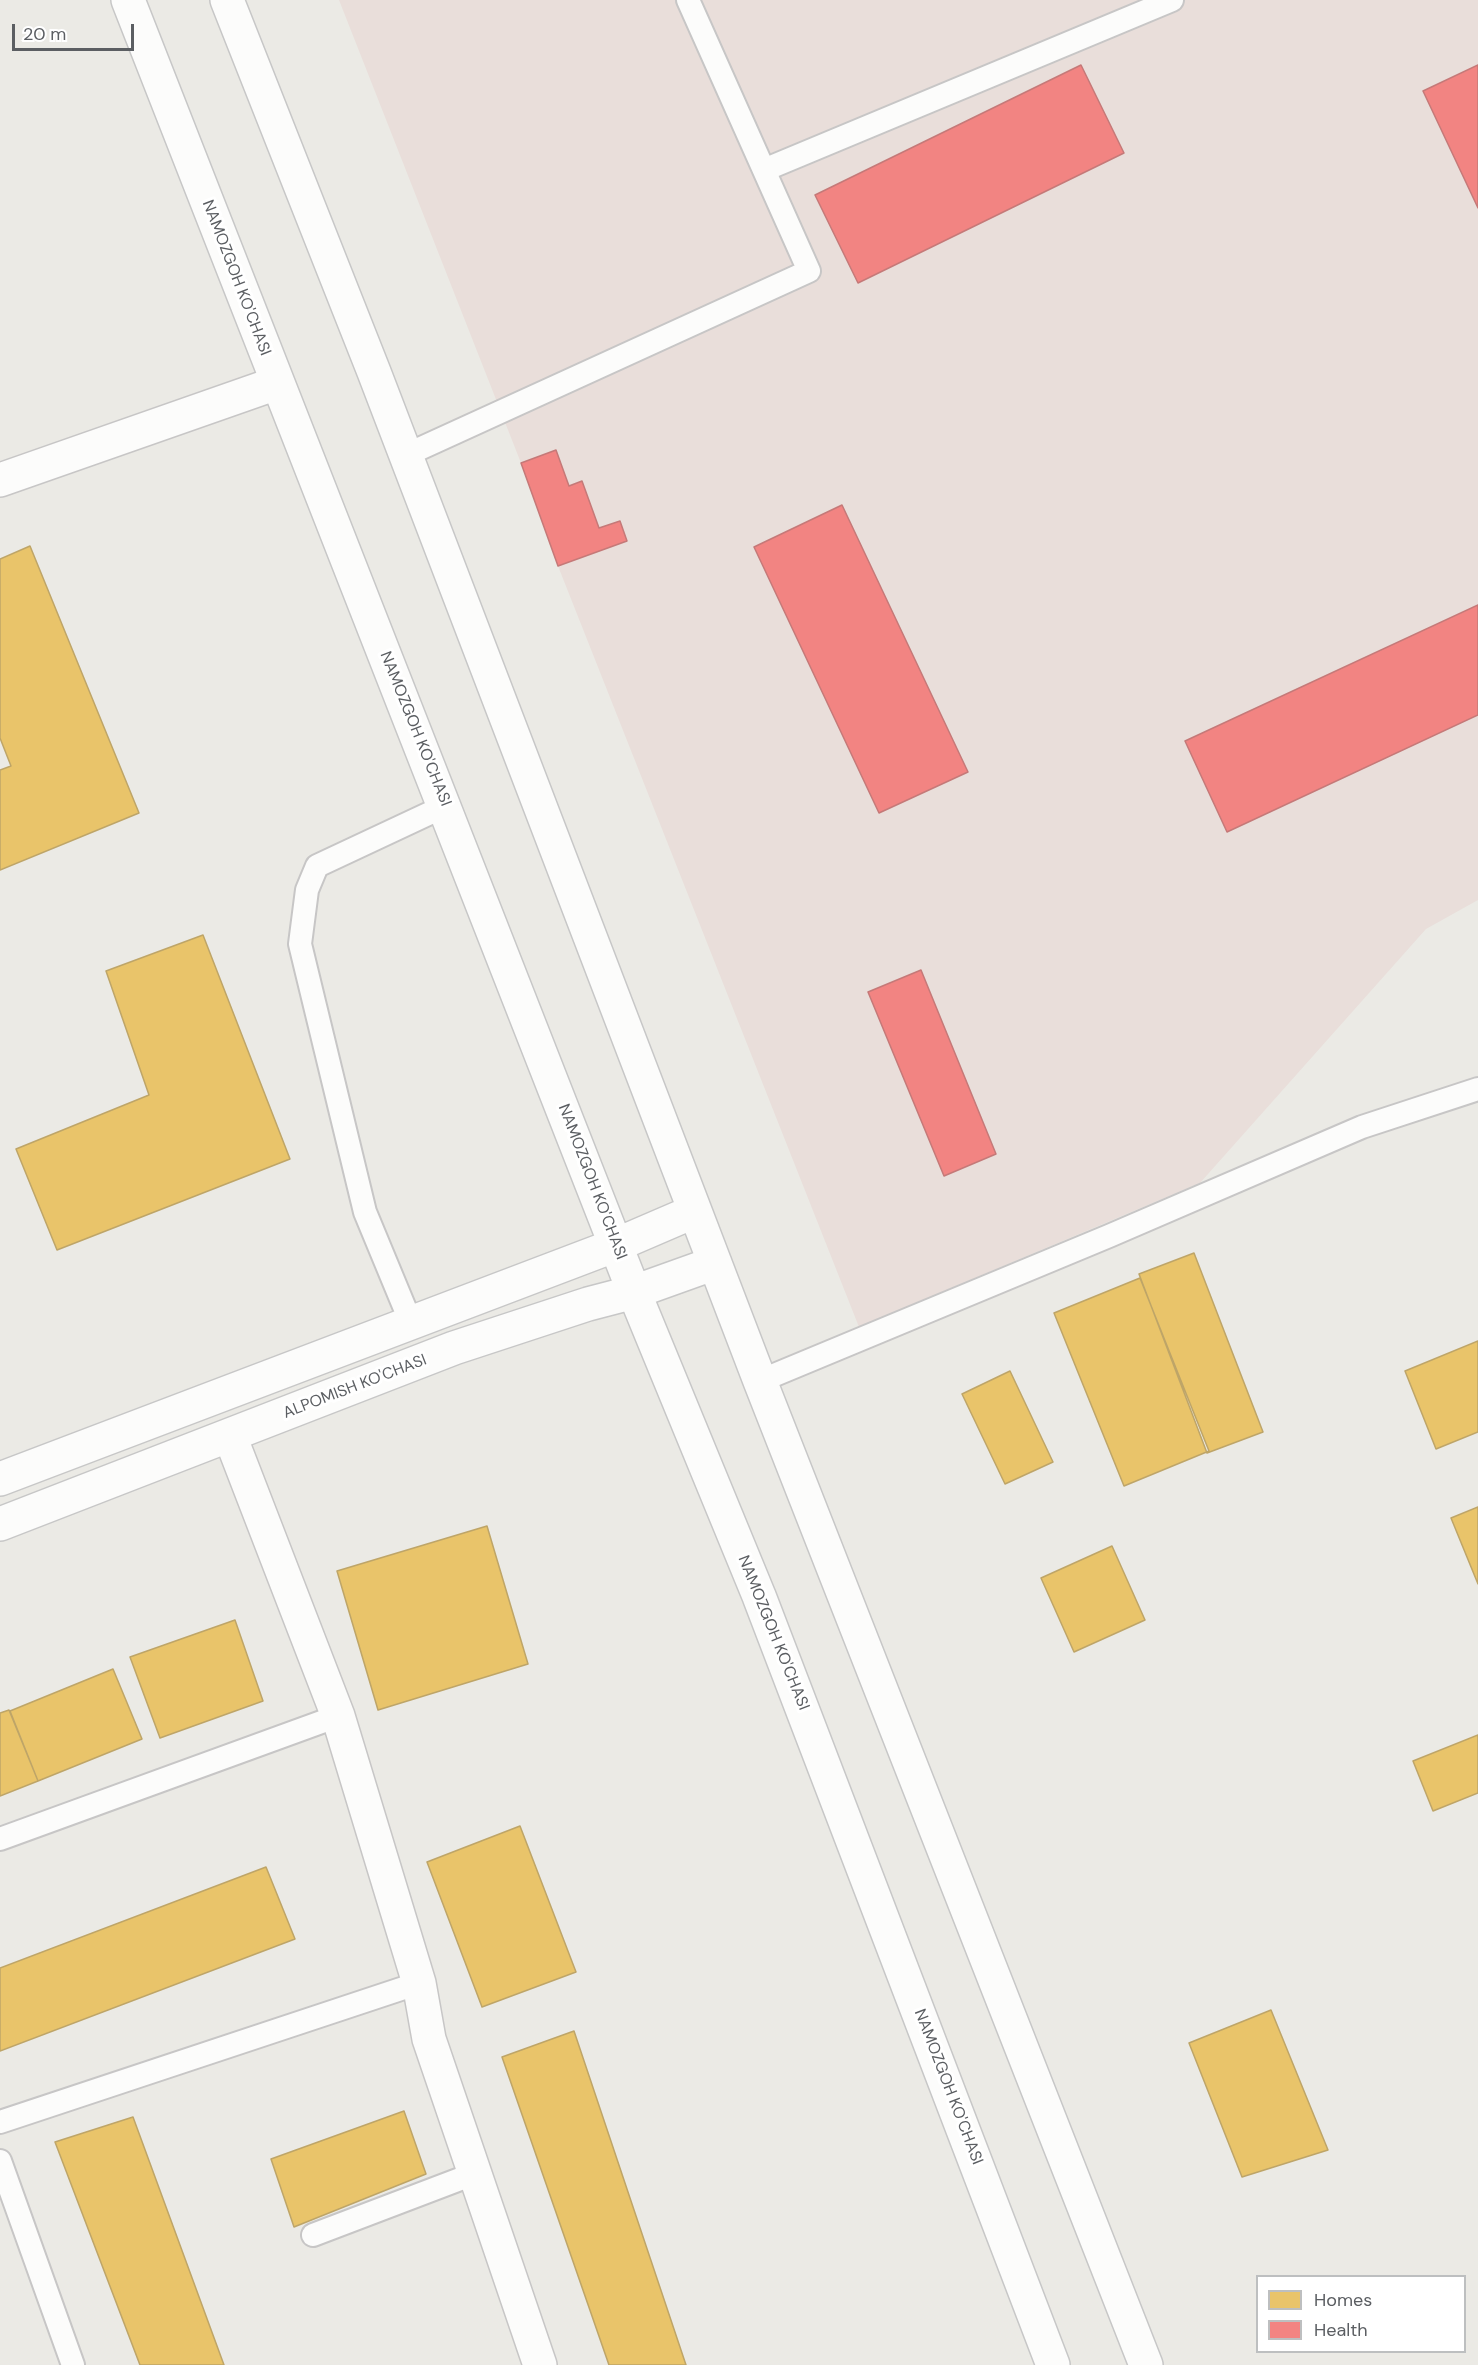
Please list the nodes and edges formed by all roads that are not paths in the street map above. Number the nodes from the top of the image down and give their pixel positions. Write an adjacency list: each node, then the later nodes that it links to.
1 (128, 0): 6 (main road, NAMOZGOH KO'CHASI)
2 (227, 0): 7 (main road)
3 (688, 0): 5 (lane)
4 (1172, 0): 5 (lane)
5 (764, 170): 7 (lane)
6 (277, 383): 8 (main road); 9 (main road, NAMOZGOH KO'CHASI)
7 (406, 455): 11 (main road)
8 (0, 480)
9 (446, 806): 12 (main road, NAMOZGOH KO'CHASI); 15 (lane)
10 (1478, 1089): 16 (lane)
11 (695, 1211): 12 (main road); 13 (main road)
12 (616, 1245): 14 (main road, NAMOZGOH KO'CHASI); 15 (main road)
13 (715, 1263): 14 (main road, ALPOMISH KO'CHASI); 16 (main road)
14 (634, 1292): 17 (main road, ALPOMISH KO'CHASI); 29 (main road, NAMOZGOH KO'CHASI)
15 (411, 1323): 18 (main road)
16 (760, 1381): 30 (main road)
17 (230, 1436): 19 (main road, ALPOMISH KO'CHASI); 20 (main road)
18 (0, 1479)
19 (0, 1524)
20 (338, 1716): 21 (lane); 22 (main road)
21 (0, 1839)
22 (419, 1983): 23 (lane); 25 (main road)
23 (0, 2122)
24 (0, 2162): 27 (lane)
25 (476, 2173): 26 (lane); 28 (main road)
26 (313, 2235)
27 (73, 2365)
28 (540, 2365)
29 (1053, 2365)
30 (1146, 2365)

